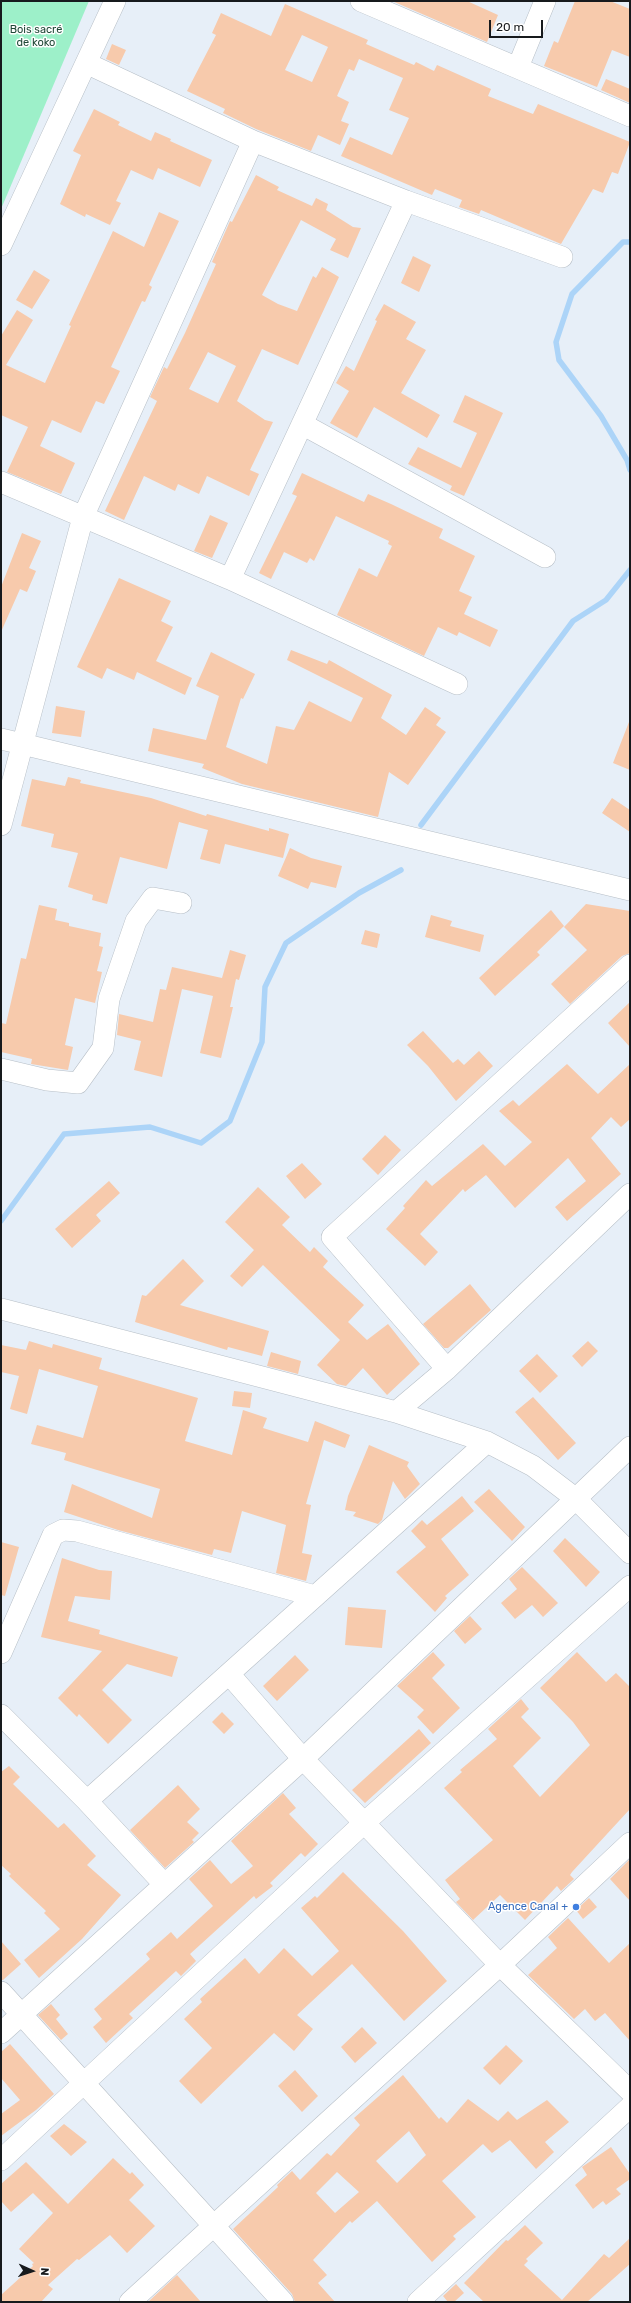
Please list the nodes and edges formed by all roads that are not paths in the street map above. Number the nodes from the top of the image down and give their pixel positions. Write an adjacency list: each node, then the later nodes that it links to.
1 (115, 1): 4 (street)
2 (361, 1): 5 (street)
3 (545, 1): 5 (street)
4 (86, 63): 7 (street); 9 (street)
5 (518, 67): 6 (street)
6 (630, 116)
7 (253, 141): 8 (street); 13 (street)
8 (406, 202): 10 (street); 11 (street)
9 (2, 239)
10 (562, 257)
11 (302, 424): 14 (street); 15 (street)
12 (1, 482): 13 (street)
13 (83, 517): 15 (street); 18 (street)
14 (546, 556)
15 (230, 580): 16 (street)
16 (457, 684)
17 (1, 739): 18 (street)
18 (21, 744): 19 (street); 20 (street)
19 (1, 825)
20 (630, 890)
21 (181, 902): 23 (street)
22 (630, 965): 26 (street)
23 (1, 1069)
24 (630, 1194): 26 (street)
25 (1, 1309): 27 (street)
26 (447, 1369): 27 (street)
27 (396, 1412): 28 (street)
28 (487, 1442): 30 (street); 33 (street)
29 (630, 1447): 30 (street)
30 (576, 1498): 31 (street); 37 (street)
31 (630, 1553)
32 (630, 1586): 39 (street)
33 (315, 1596): 34 (street); 35 (street)
34 (1, 1653)
35 (230, 1675): 37 (street); 38 (street)
36 (1, 1716): 38 (street)
37 (303, 1759): 39 (street); 41 (street)
38 (87, 1801): 41 (street)
39 (364, 1823): 42 (street); 46 (street)
40 (630, 1843): 42 (street)
41 (164, 1884): 44 (street)
42 (500, 1965): 47 (street); 50 (street)
43 (1, 1992): 44 (street)
44 (21, 2014): 45 (street); 46 (street)
45 (1, 2034)
46 (83, 2083): 49 (street); 50 (street)
47 (630, 2091)
48 (630, 2107): 53 (street)
49 (1, 2160)
50 (213, 2226): 51 (street); 52 (street)
51 (130, 2302)
52 (283, 2302)
53 (418, 2302)

